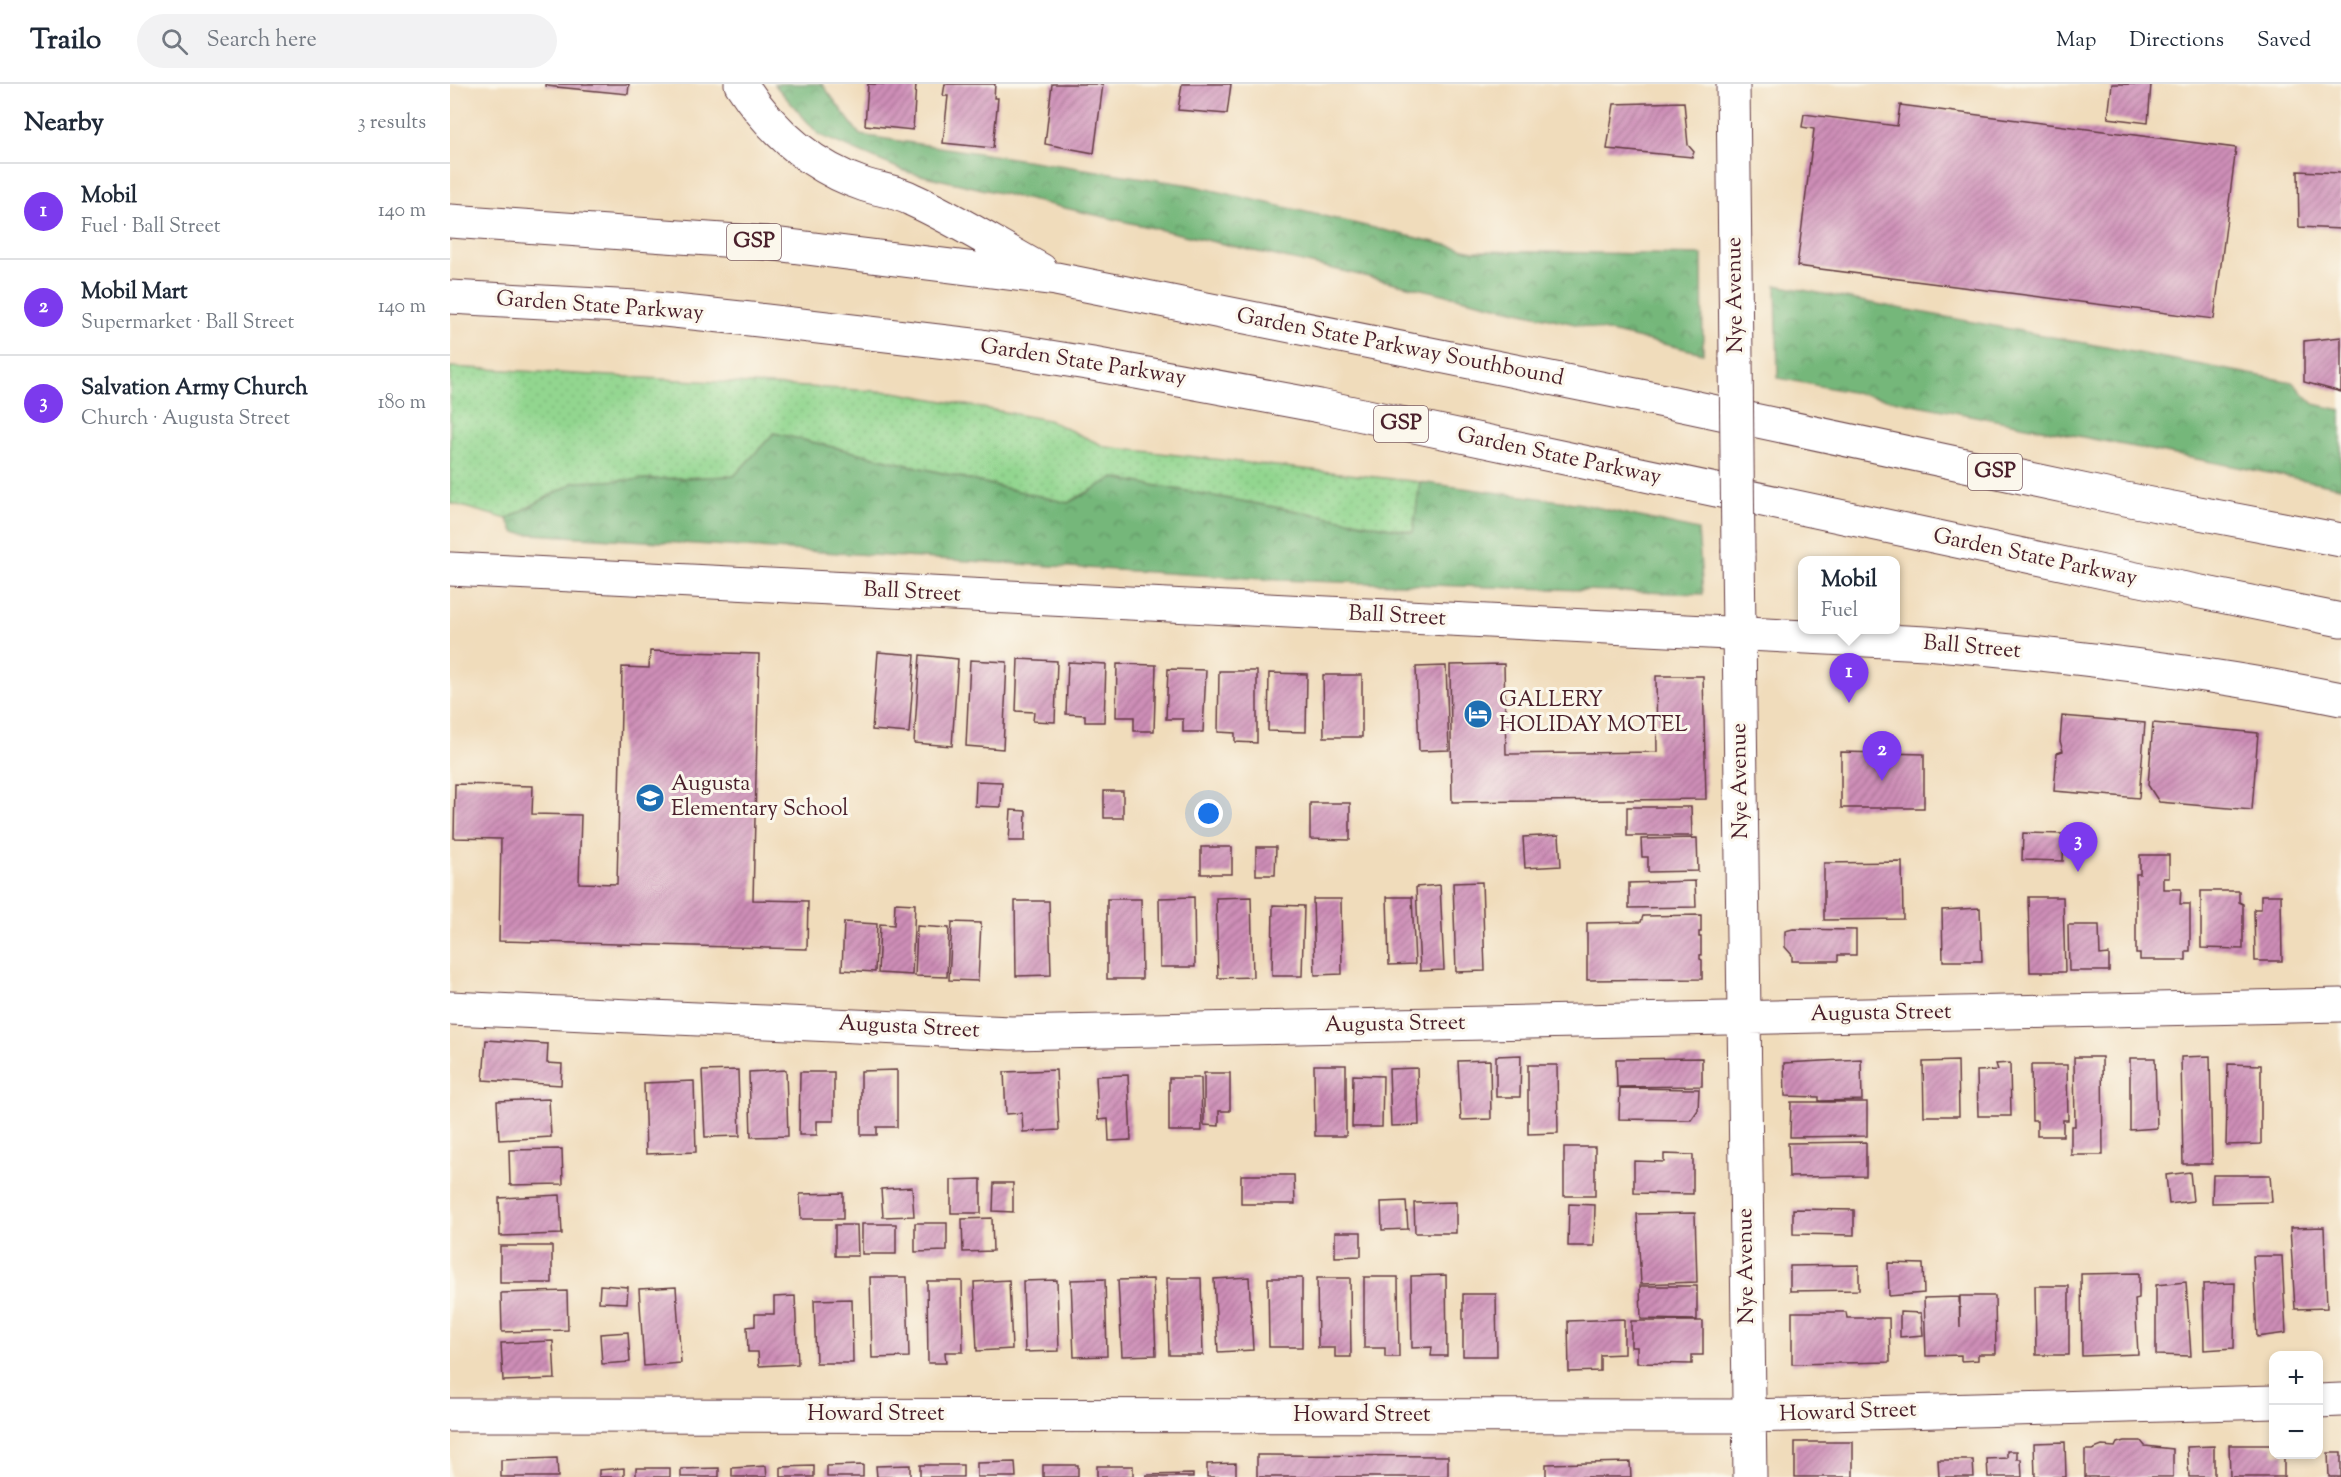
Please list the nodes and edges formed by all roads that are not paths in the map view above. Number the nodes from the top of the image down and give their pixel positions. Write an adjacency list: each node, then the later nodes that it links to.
1 (741, 84): 4 (main road)
2 (1733, 84): 9 (main road, Nye Avenue, bridge)
3 (450, 221): 4 (main road, Garden State Parkway Southbound / GSP)
4 (1056, 279): 6 (main road, Garden State Parkway Southbound / GSP)
5 (450, 297): 8 (main road, Garden State Parkway / GSP)
6 (2341, 540)
7 (450, 569): 9 (main road, Ball Street)
8 (2341, 620)
9 (1739, 635): 10 (main road, Ball Street); 13 (main road, Nye Avenue)
10 (2341, 699)
11 (2341, 1005): 13 (main road, Augusta Street)
12 (450, 1008): 13 (main road, Augusta Street)
13 (1744, 1016): 18 (main road, Nye Avenue)
14 (2341, 1400): 15 (main road)
15 (2323, 1401)
16 (2269, 1402): 18 (main road, Howard Street)
17 (450, 1415): 18 (main road, Howard Street)
18 (1749, 1416): 19 (main road, Nye Avenue)
19 (1749, 1477)

